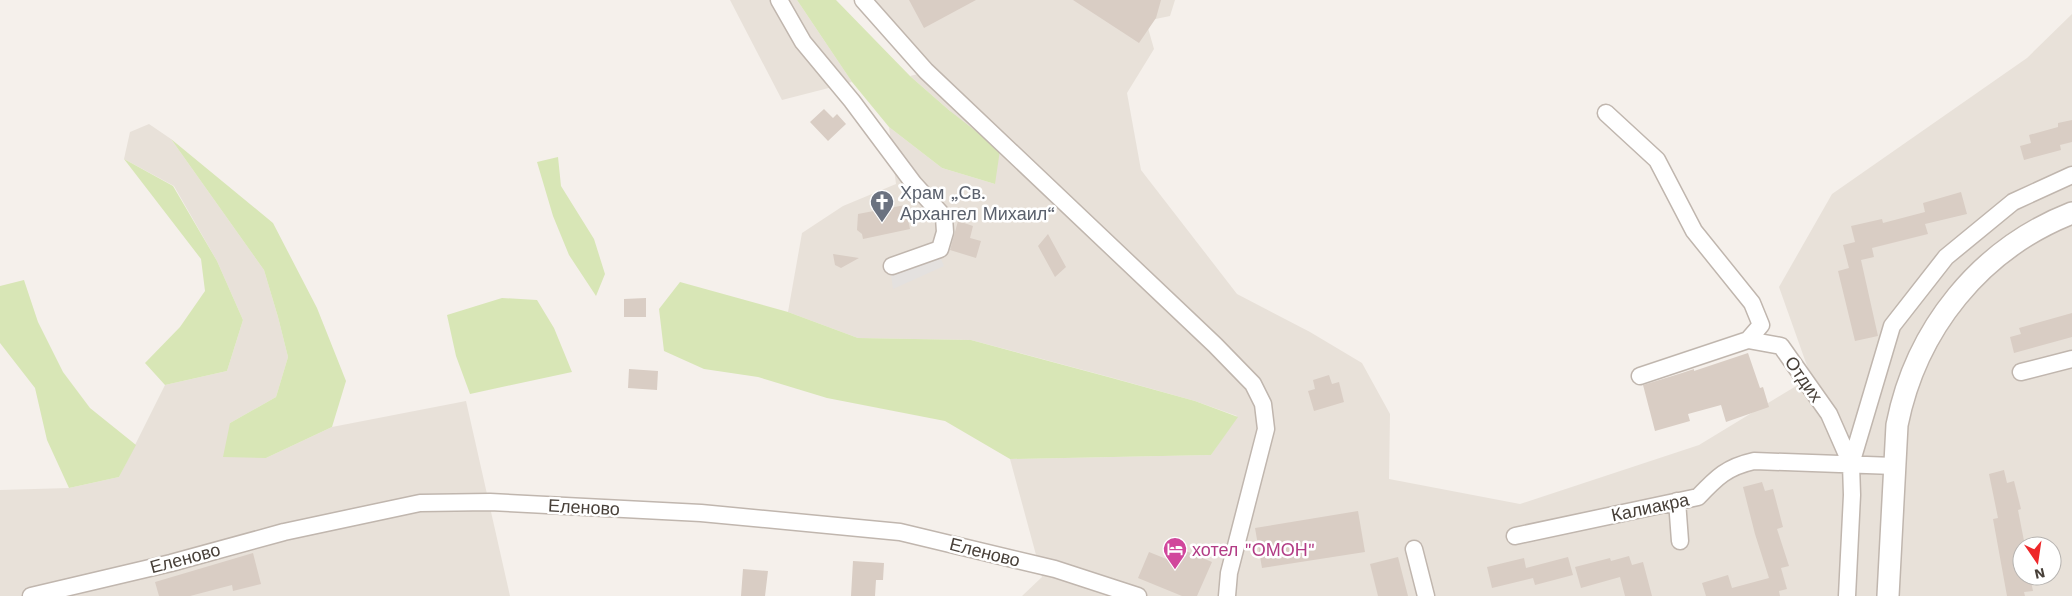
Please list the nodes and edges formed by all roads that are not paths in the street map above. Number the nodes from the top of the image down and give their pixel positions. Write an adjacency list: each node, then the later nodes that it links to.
1 (779, 0): 6 (street)
2 (863, 0): 19 (street)
3 (1606, 113): 7 (street)
4 (2072, 175): 11 (street)
5 (2072, 213): 12 (street)
6 (892, 266)
7 (1748, 340): 10 (street, Отдих); 11 (street, Отдих)
8 (2072, 359): 9 (street)
9 (2021, 372)
10 (1640, 376)
11 (1850, 464): 12 (street, Калиакра); 13 (street, Калиакра); 21 (street)
12 (1894, 466): 22 (street)
13 (1677, 501): 14 (street, Калиакра); 15 (street)
14 (1515, 536)
15 (1680, 541)
16 (1414, 548): 20 (street)
17 (31, 596): 18 (street, Еленово)
18 (1137, 596)
19 (1227, 596)
20 (1426, 596)
21 (1847, 596)
22 (1888, 596)

